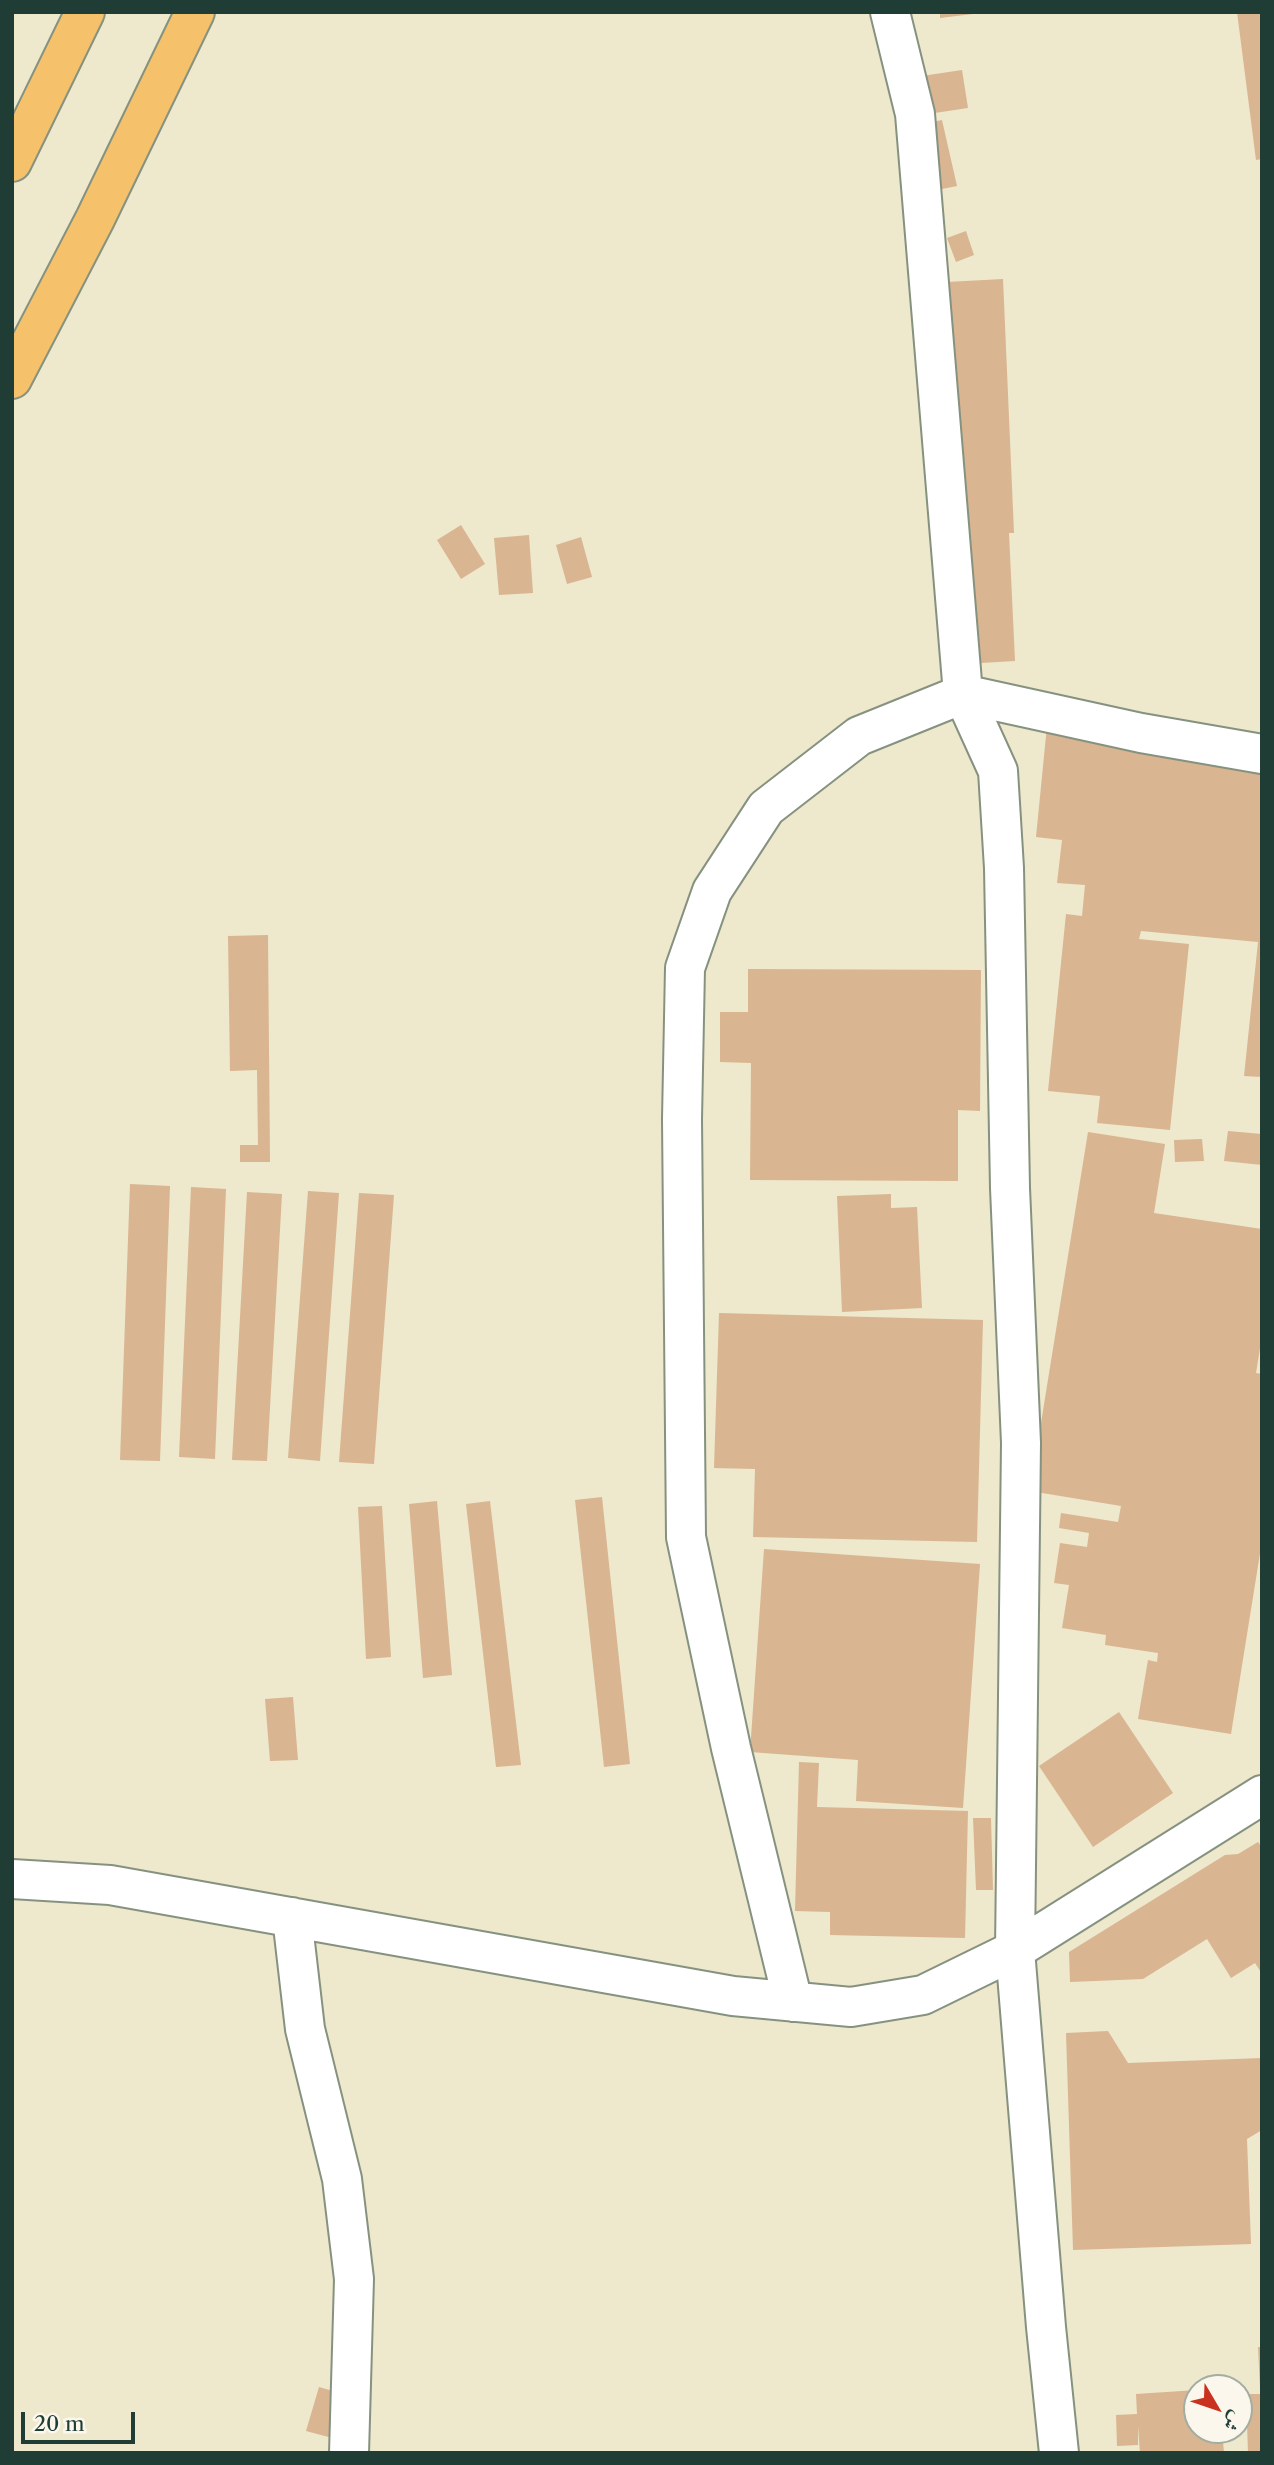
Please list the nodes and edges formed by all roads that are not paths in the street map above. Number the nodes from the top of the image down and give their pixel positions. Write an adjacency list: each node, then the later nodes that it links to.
1 (85, 12): 4 (highway)
2 (195, 12): 5 (highway)
3 (890, 12): 6 (street)
4 (12, 162)
5 (12, 379)
6 (963, 694): 7 (street); 11 (street); 12 (street)
7 (1262, 754)
8 (1261, 1790): 11 (street)
9 (12, 1879): 10 (street)
10 (292, 1917): 12 (street); 13 (street)
11 (1015, 1950): 12 (street); 14 (street)
12 (793, 2002)
13 (349, 2453)
14 (1059, 2453)

